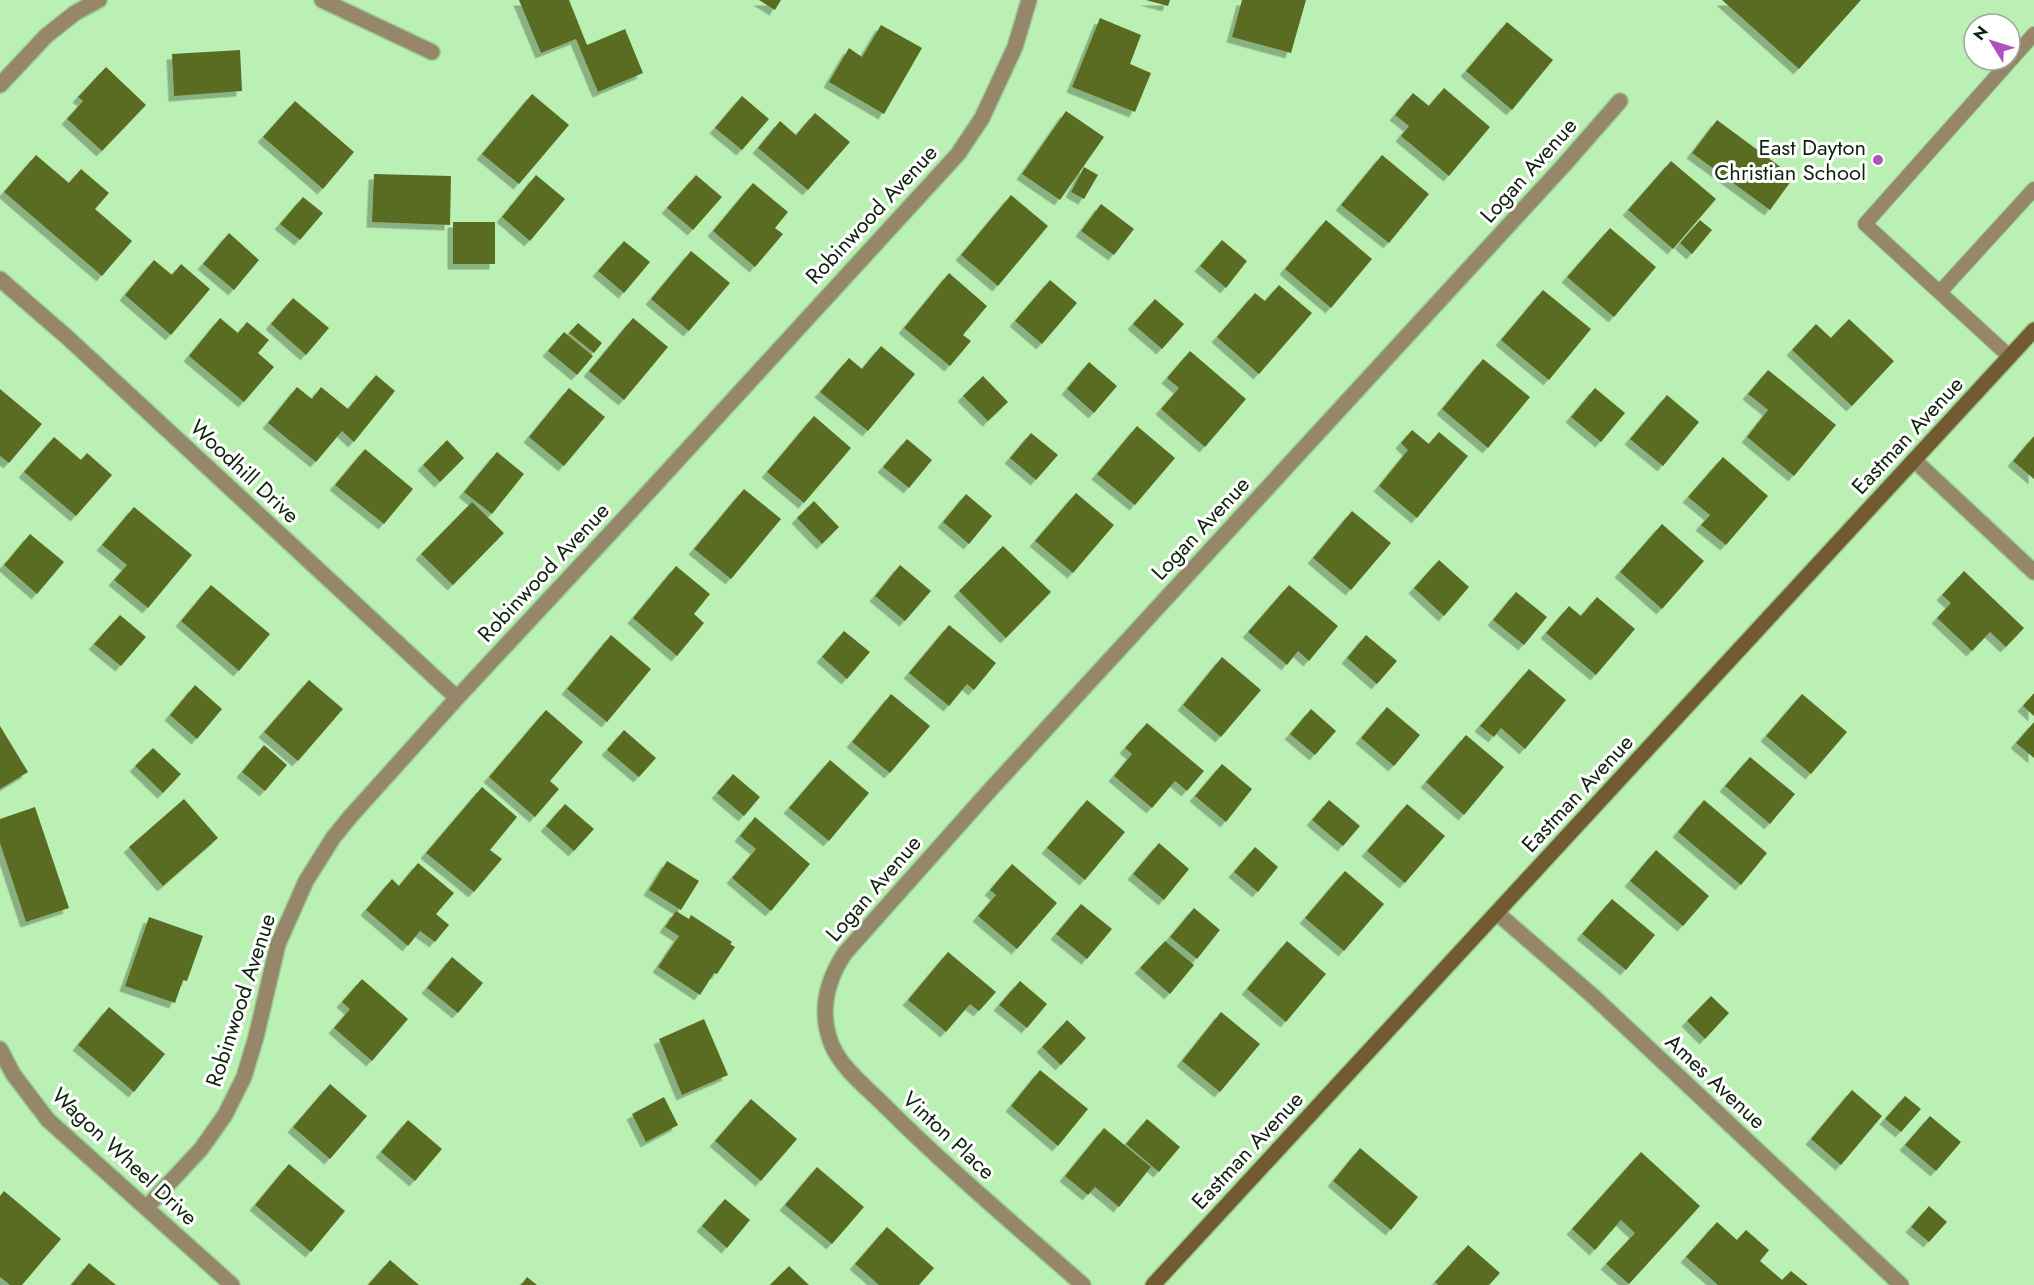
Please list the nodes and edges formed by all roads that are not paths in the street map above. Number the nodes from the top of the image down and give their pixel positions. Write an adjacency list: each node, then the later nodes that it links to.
1 (99, 0): 6 (street)
2 (322, 0): 5 (street)
3 (1029, 0): 15 (street, Robinwood Avenue)
4 (2034, 34): 10 (lane)
5 (432, 52)
6 (0, 85)
7 (1620, 101): 17 (street, Logan Avenue)
8 (2034, 189): 10 (lane)
9 (0, 279): 15 (street, Woodhill Drive)
10 (1940, 292): 12 (lane)
11 (2034, 330): 12 (street, Eastman Avenue)
12 (2010, 357): 13 (street, Eastman Avenue)
13 (1914, 460): 14 (street); 16 (street, Eastman Avenue)
14 (2034, 572)
15 (457, 698): 19 (street, Robinwood Avenue)
16 (1497, 913): 22 (street, Eastman Avenue); 23 (street, Ames Avenue)
17 (826, 994): 21 (street, Vinton Place)
18 (0, 1049): 19 (street, Wagon Wheel Drive)
19 (146, 1208): 20 (street, Wagon Wheel Drive)
20 (232, 1285)
21 (1083, 1285)
22 (1153, 1285)
23 (1901, 1285)

